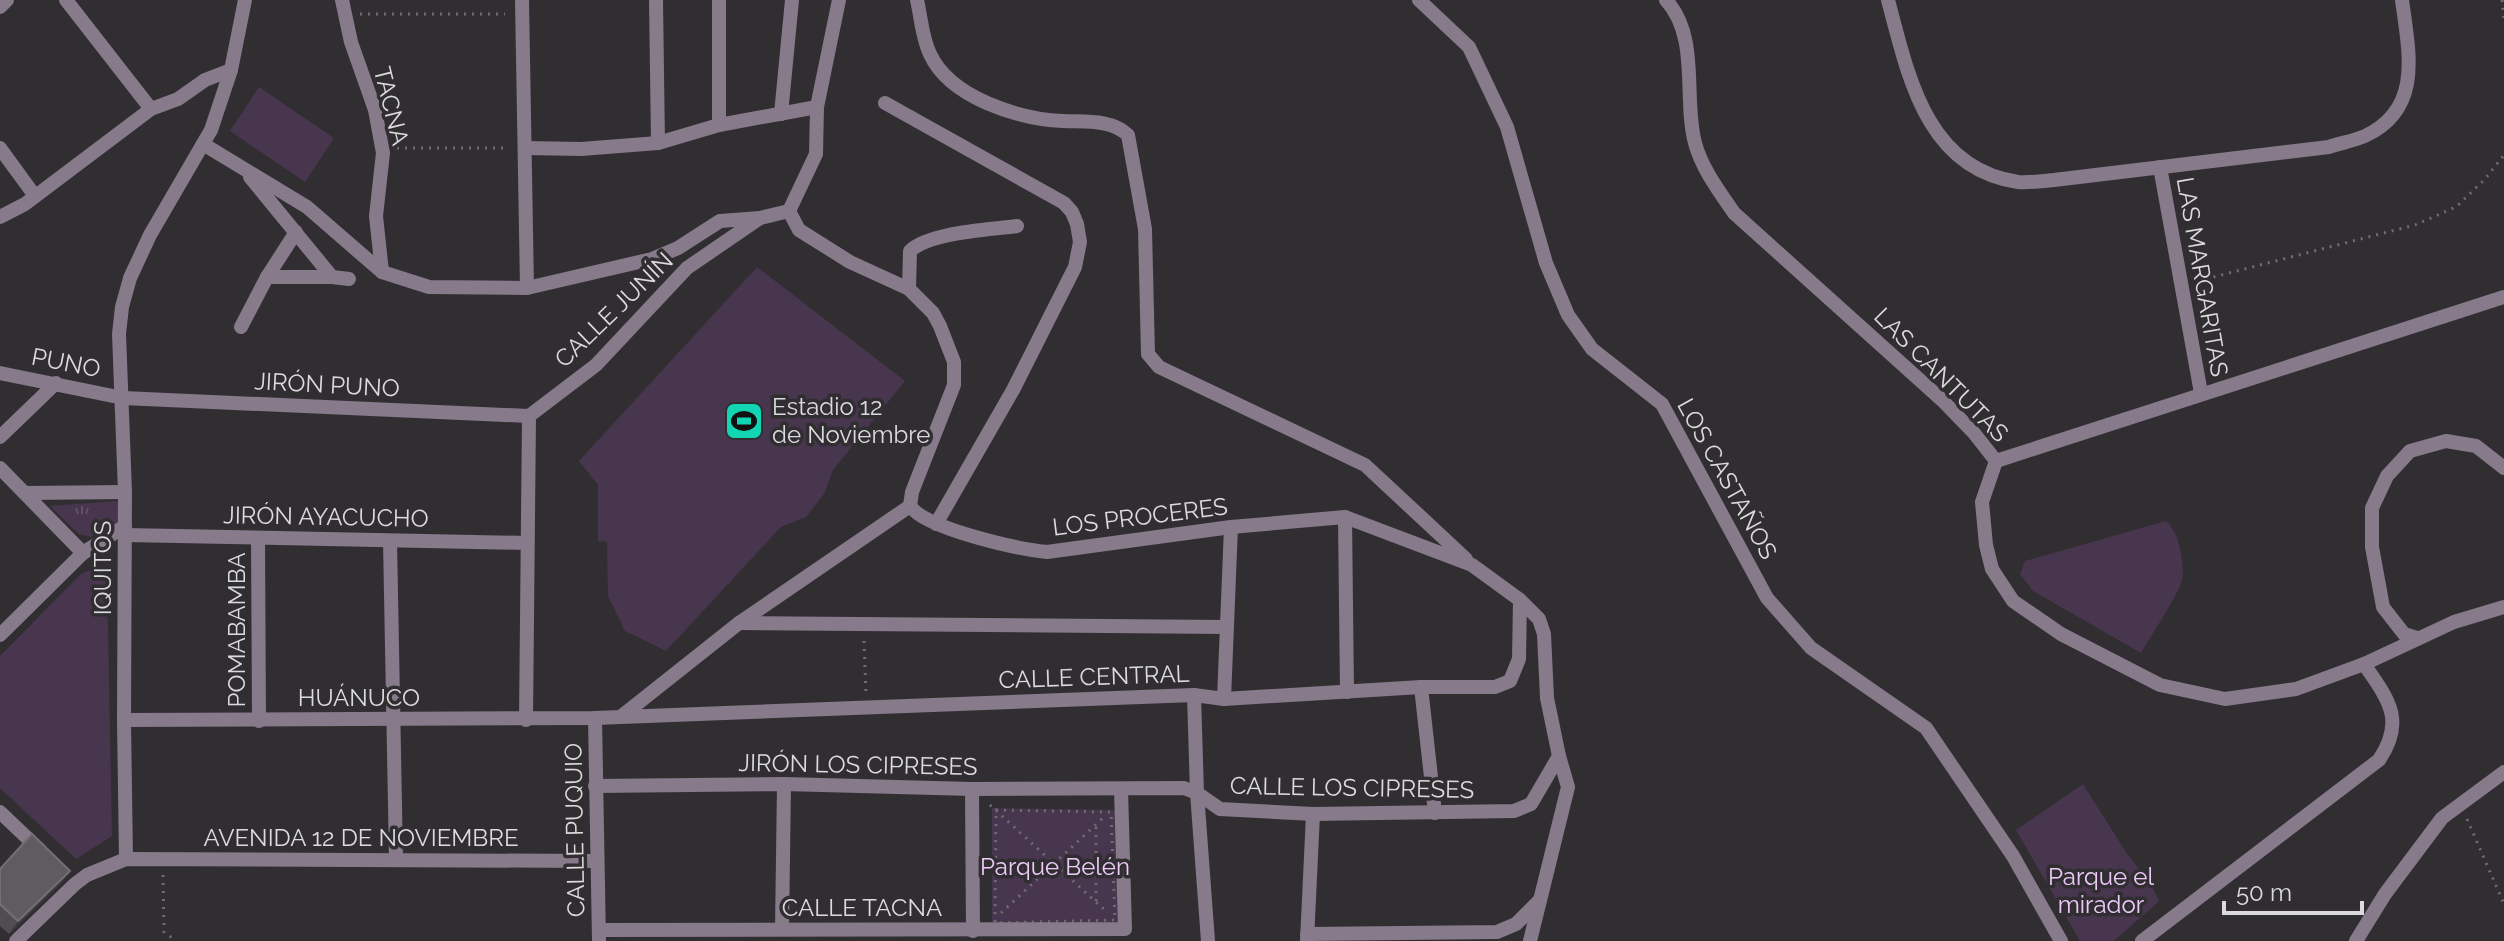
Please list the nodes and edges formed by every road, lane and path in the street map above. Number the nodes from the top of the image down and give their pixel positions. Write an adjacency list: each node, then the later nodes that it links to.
1 (7, 0): 14 (street)
2 (66, 0): 21 (street)
3 (245, 0): 18 (street, IQUITOS)
4 (656, 0): 24 (street)
5 (719, 0): 23 (street)
6 (792, 0): 22 (street)
7 (839, 0): 20 (street)
8 (917, 0): 67 (street)
9 (1419, 0): 120 (street, LOS CASTAÑOS)
10 (1666, 0): 53 (street, LAS CANTUTAS)
11 (1888, 0): 31 (street)
12 (2402, 0): 31 (street)
13 (2502, 0): 17 (path)
14 (0, 7)
15 (344, 7): 16 (path); 27 (street, TACNA)
16 (522, 7): 28 (street)
17 (2504, 19)
18 (231, 70): 21 (street); 25 (street, IQUITOS)
19 (885, 103): 60 (street)
20 (817, 107): 22 (street); 33 (street)
21 (151, 109): 32 (street)
22 (781, 114): 23 (street)
23 (719, 125): 24 (street)
24 (658, 143): 28 (street)
25 (203, 144): 30 (street); 50 (street, IQUITOS)
26 (0, 148): 32 (street)
27 (382, 148): 28 (path); 38 (street, TACNA)
28 (525, 148): 43 (street)
29 (2504, 155): 42 (path)
30 (239, 165): 37 (street); 38 (street)
31 (2160, 167): 42 (street, LAS MARGARITAS)
32 (35, 196): 34 (street)
33 (789, 211): 35 (street, CALLE JUNÍN); 44 (street)
34 (0, 217)
35 (760, 218): 43 (street); 51 (street, CALLE JUNÍN)
36 (1017, 226): 44 (street)
37 (296, 232): 39 (street); 40 (street)
38 (382, 272): 43 (street)
39 (267, 277): 40 (street); 46 (street)
40 (332, 277): 41 (street)
41 (349, 279)
42 (2181, 285): 49 (street, LAS MARGARITAS)
43 (527, 288)
44 (909, 289): 58 (street)
45 (2504, 297): 49 (street, LAS CANTUTAS)
46 (241, 327)
47 (0, 373): 48 (street, PUNO)
48 (56, 383): 50 (street, PUNO); 52 (street)
49 (2201, 393): 53 (street, LAS CANTUTAS)
50 (123, 398): 51 (street, JIRÓN PUNO); 56 (street, IQUITOS)
51 (529, 416): 65 (street)
52 (0, 437)
53 (1996, 461): 75 (street)
54 (0, 468): 57 (street)
55 (2504, 468): 74 (street)
56 (125, 492): 57 (street); 62 (street, IQUITOS)
57 (25, 493): 66 (street)
58 (910, 506): 60 (street, LOS PROCERES); 70 (street)
59 (1345, 517): 61 (street, LOS PROCERES); 67 (street, LOS PROCERES); 77 (street)
60 (936, 524): 61 (street, LOS PROCERES)
61 (1231, 527): 72 (street)
62 (125, 531): 63 (street, JIRÓN AYACUCHO); 66 (street); 83 (street, IQUITOS)
63 (258, 538): 64 (street, JIRÓN AYACUCHO); 86 (street, POMABAMBA)
64 (390, 541): 65 (street, JIRÓN AYACUCHO); 84 (street)
65 (527, 543): 85 (street)
66 (83, 553): 73 (street)
67 (1472, 565): 68 (street, LOS PROCERES)
68 (1520, 600): 76 (street, CALLE CENTRAL); 87 (street, LOS PROCERES)
69 (2504, 607): 74 (street)
70 (739, 623): 71 (street); 81 (street)
71 (863, 626): 72 (street); 80 (path)
72 (1226, 627): 79 (street)
73 (0, 635)
74 (2417, 638): 75 (street)
75 (2364, 664): 121 (street)
76 (1421, 687): 77 (street, CALLE CENTRAL); 98 (street)
77 (1347, 692): 79 (street, CALLE CENTRAL)
78 (1194, 695): 79 (street, CALLE CENTRAL); 80 (street, CALLE CENTRAL); 93 (street)
79 (1224, 699)
80 (866, 707): 81 (street, CALLE CENTRAL)
81 (622, 715): 82 (street, CALLE CENTRAL)
82 (595, 718): 85 (street, HUÁNUCO); 90 (street, CALLE PUQUIO)
83 (124, 720): 86 (street, HUÁNUCO); 102 (street, IQUITOS)
84 (394, 720): 85 (street, HUÁNUCO); 86 (street, HUÁNUCO); 101 (street)
85 (526, 720)
86 (259, 721)
87 (1559, 756): 98 (street, CALLE LOS CIPRESES); 107 (street, LOS PROCERES)
88 (2504, 772): 94 (street)
89 (784, 784): 90 (street, JIRÓN LOS CIPRESES); 91 (street, JIRÓN LOS CIPRESES); 112 (street)
90 (595, 786): 104 (street, CALLE PUQUIO)
91 (972, 789): 92 (street, JIRÓN LOS CIPRESES); 95 (path); 113 (street)
92 (1121, 789): 93 (street, CALLE LOS CIPRESES); 111 (street)
93 (1197, 793): 99 (street, CALLE LOS CIPRESES); 118 (street)
94 (2460, 804): 109 (path); 122 (street)
95 (996, 810): 97 (path); 105 (path); 110 (path)
96 (0, 812): 106 (street)
97 (1111, 812): 100 (path); 111 (path)
98 (1435, 813): 99 (street, CALLE LOS CIPRESES)
99 (1313, 814): 115 (street)
100 (1096, 825): 105 (path); 108 (path)
101 (396, 858): 103 (street, AVENIDA 12 DE NOVIEMBRE); 104 (street, AVENIDA 12 DE NOVIEMBRE)
102 (126, 859): 103 (street, AVENIDA 12 DE NOVIEMBRE); 106 (street)
103 (163, 859): 117 (path)
104 (597, 861): 114 (street, CALLE PUQUIO)
105 (1054, 864): 108 (path); 110 (path)
106 (64, 873): 116 (street)
107 (1541, 899): 115 (street); 119 (street)
108 (1096, 902): 111 (path)
109 (2504, 904)
110 (995, 919): 111 (path); 113 (path)
111 (1120, 924): 113 (street, CALLE TACNA)
112 (782, 929): 113 (street, CALLE TACNA); 114 (street, CALLE TACNA)
113 (978, 931)
114 (599, 936)
115 (1307, 937)
116 (16, 941)
117 (176, 941)
118 (1208, 941)
119 (1530, 941)
120 (2061, 941)
121 (2142, 941)
122 (2356, 941)

